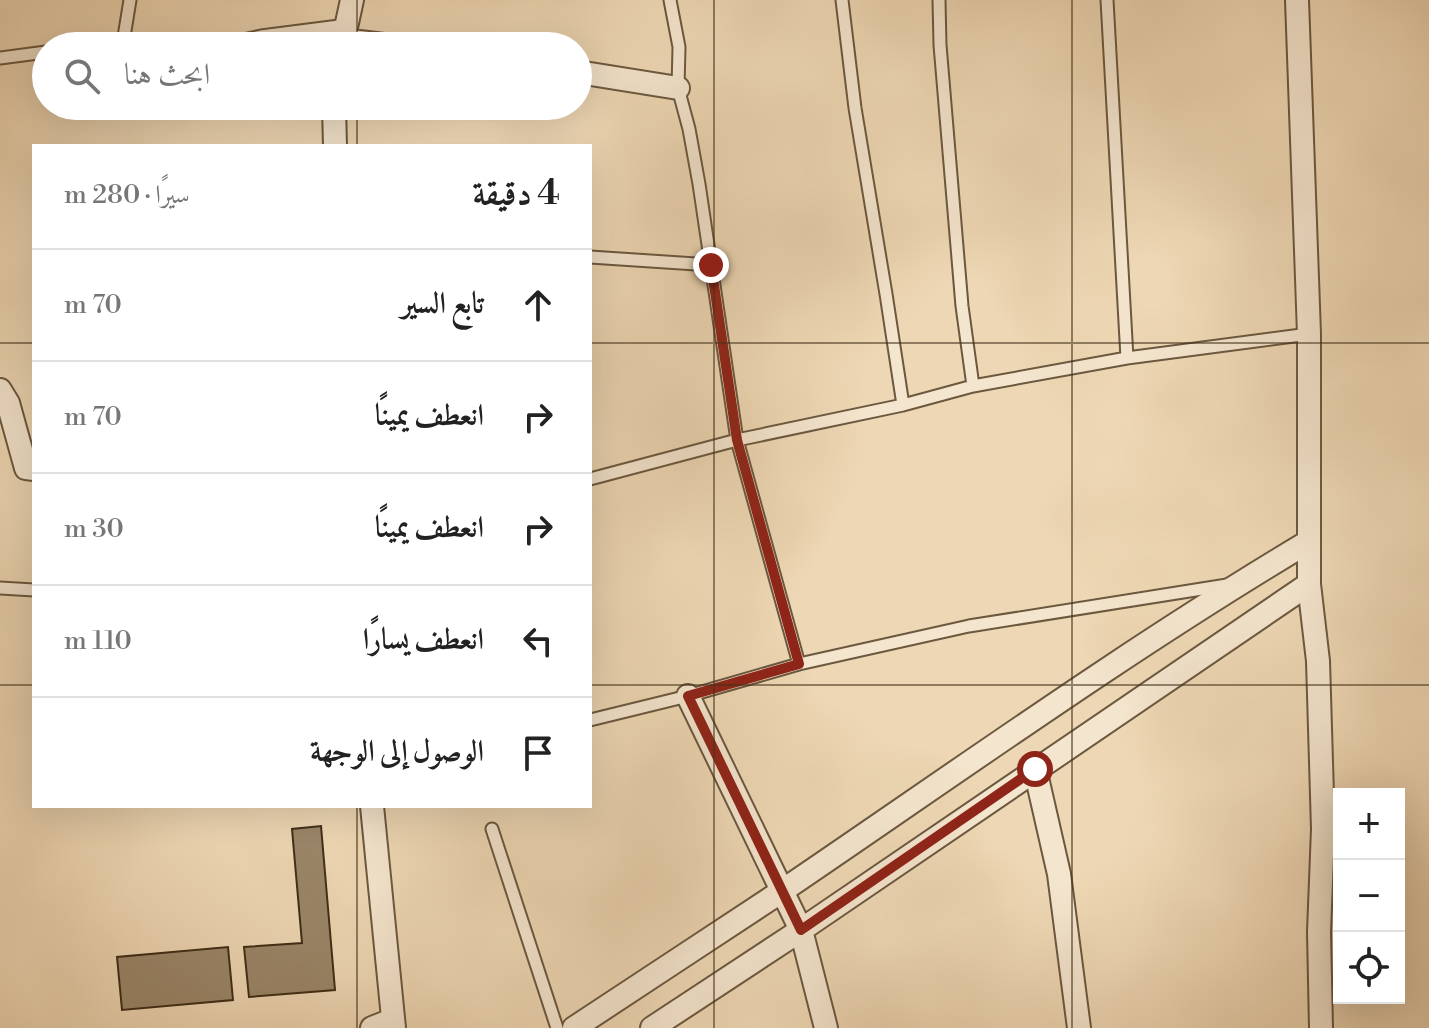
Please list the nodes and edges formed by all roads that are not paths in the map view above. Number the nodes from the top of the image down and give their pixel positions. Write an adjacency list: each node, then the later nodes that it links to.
1 (130, 0): 8 (lane)
2 (352, 0): 9 (street)
3 (670, 0): 13 (lane)
4 (842, 0): 22 (lane)
5 (939, 0): 20 (lane)
6 (1107, 0): 19 (lane)
7 (1297, 0): 18 (street)
8 (125, 32)
9 (345, 32)
10 (32, 54): 11 (lane)
11 (0, 58)
12 (592, 74): 13 (street)
13 (678, 88): 17 (lane)
14 (334, 120): 15 (street)
15 (335, 144)
16 (592, 257): 17 (lane)
17 (711, 265): 23 (lane)
18 (1309, 334): 19 (lane); 26 (street)
19 (1127, 358): 20 (lane)
20 (973, 386): 22 (lane)
21 (0, 390): 24 (street)
22 (903, 405): 23 (lane)
23 (737, 440): 25 (lane); 31 (lane)
24 (32, 469)
25 (592, 478)
26 (1308, 542): 27 (street); 28 (street)
27 (1238, 584): 31 (lane); 37 (street)
28 (1309, 584): 34 (street); 45 (street)
29 (0, 588): 30 (lane)
30 (32, 590)
31 (799, 664): 32 (lane)
32 (688, 696): 33 (lane); 37 (street)
33 (592, 720)
34 (1035, 769): 38 (street); 44 (street)
35 (372, 808): 39 (street)
36 (492, 829): 40 (lane)
37 (782, 890): 38 (street); 41 (street)
38 (801, 930): 42 (street); 43 (street)
39 (386, 1025)
40 (557, 1028)
41 (574, 1028)
42 (652, 1028)
43 (826, 1028)
44 (1079, 1028)
45 (1321, 1028)

